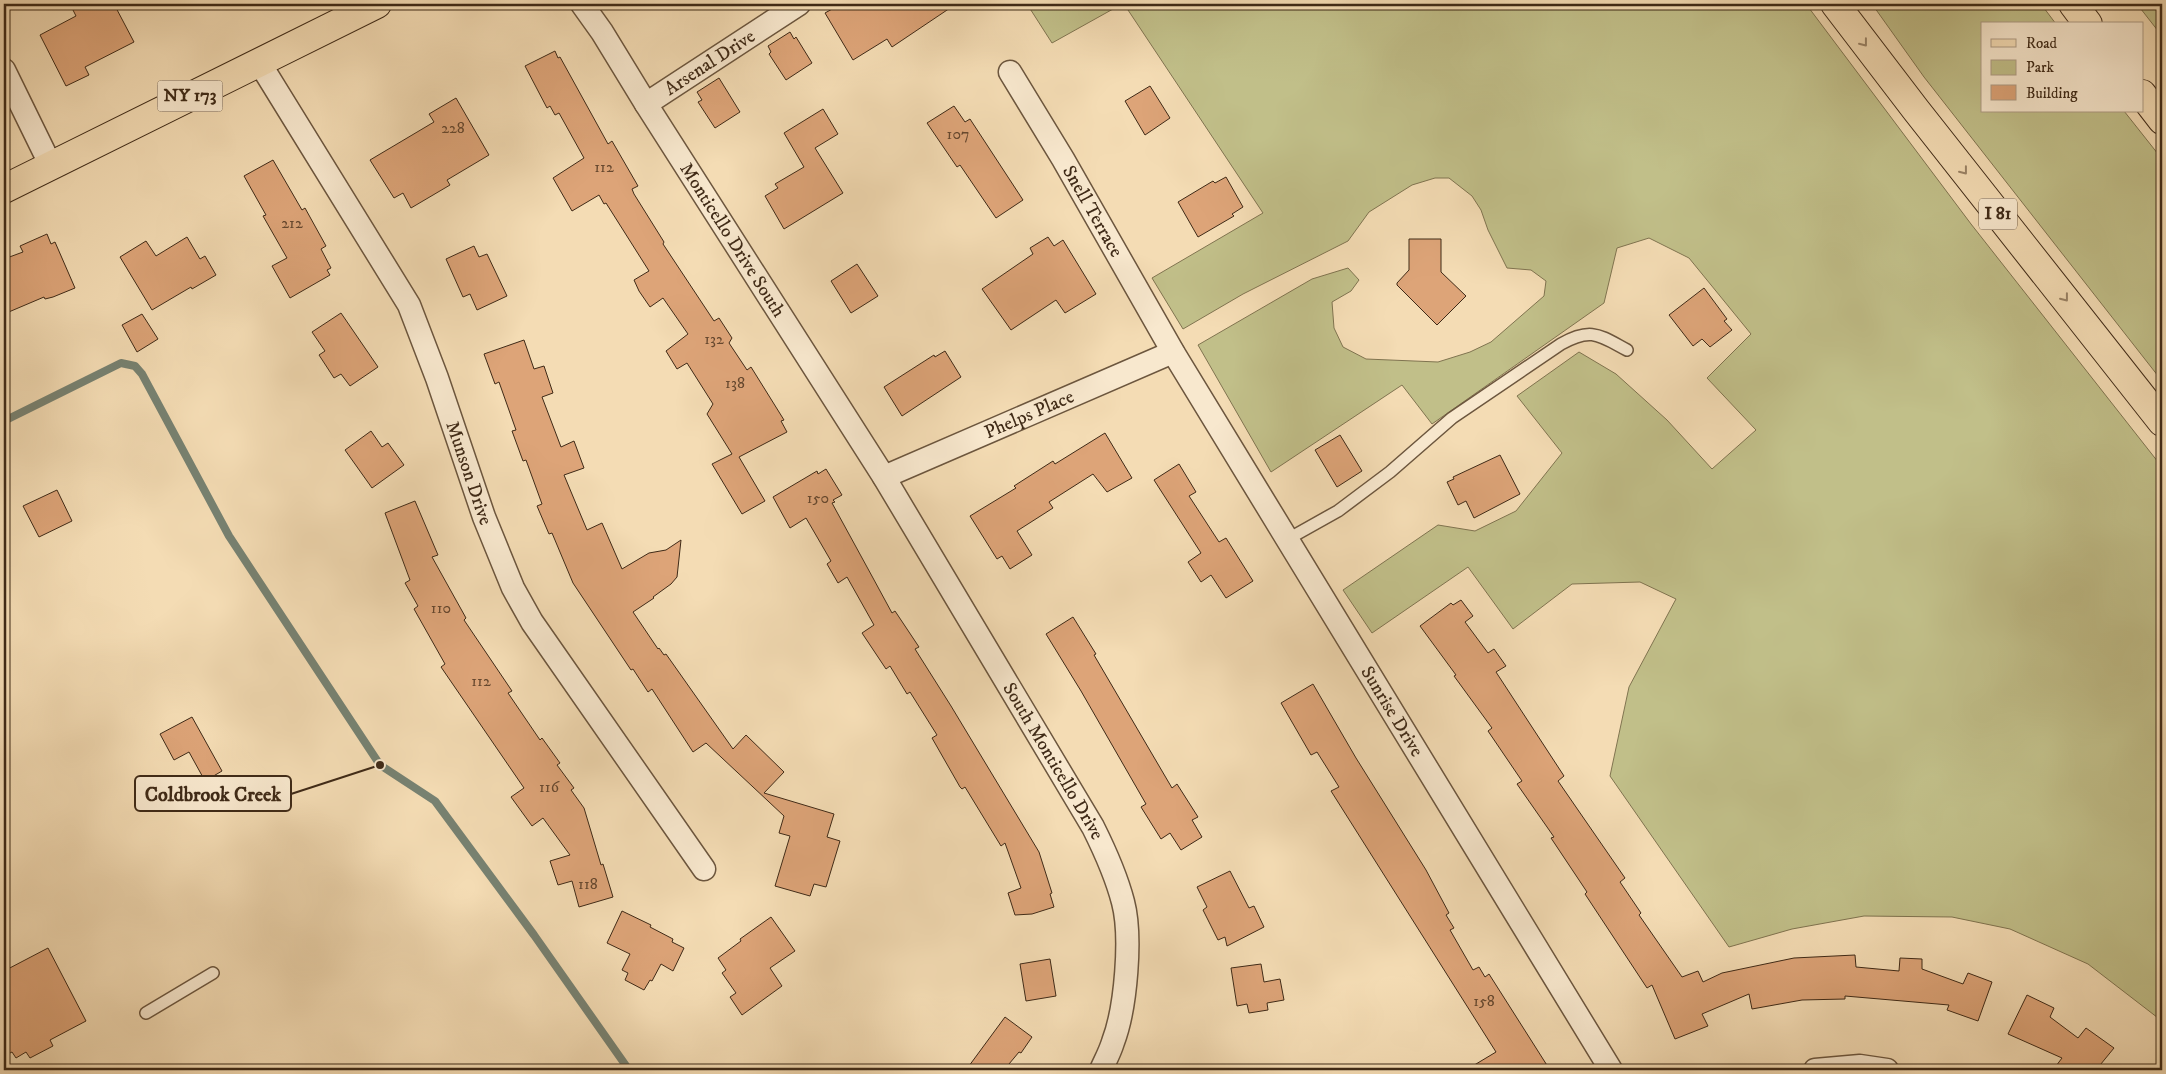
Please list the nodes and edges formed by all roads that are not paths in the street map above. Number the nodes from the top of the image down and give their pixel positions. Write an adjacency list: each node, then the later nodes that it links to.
1 (377, 4): 7 (main road, NY 173)
2 (582, 4): 11 (street, Monticello Drive South)
3 (799, 4): 11 (street, Arsenal Drive)
4 (1835, 4): 17 (main road, I 81, one-way to 17)
5 (2073, 4): 6 (main road)
6 (2086, 22)
7 (259, 62): 13 (main road, NY 173); 20 (street, Munson Drive)
8 (4, 70): 13 (street)
9 (1010, 72): 16 (street, Snell Terrace)
10 (2144, 97): 12 (main road)
11 (646, 104): 18 (street, Monticello Drive South)
12 (2162, 120)
13 (51, 166): 14 (main road, NY 173)
14 (4, 188)
15 (1627, 350): 19 (lane)
16 (1173, 352): 18 (street, Phelps Place); 19 (street, Sunrise Drive)
17 (2162, 422)
18 (884, 477): 23 (street, South Monticello Drive)
19 (1288, 539): 24 (street, Sunrise Drive)
20 (704, 869)
21 (213, 973): 22 (lane)
22 (146, 1013)
23 (1101, 1070)
24 (1611, 1070)
25 (1814, 1070): 26 (street)
26 (1886, 1070)

